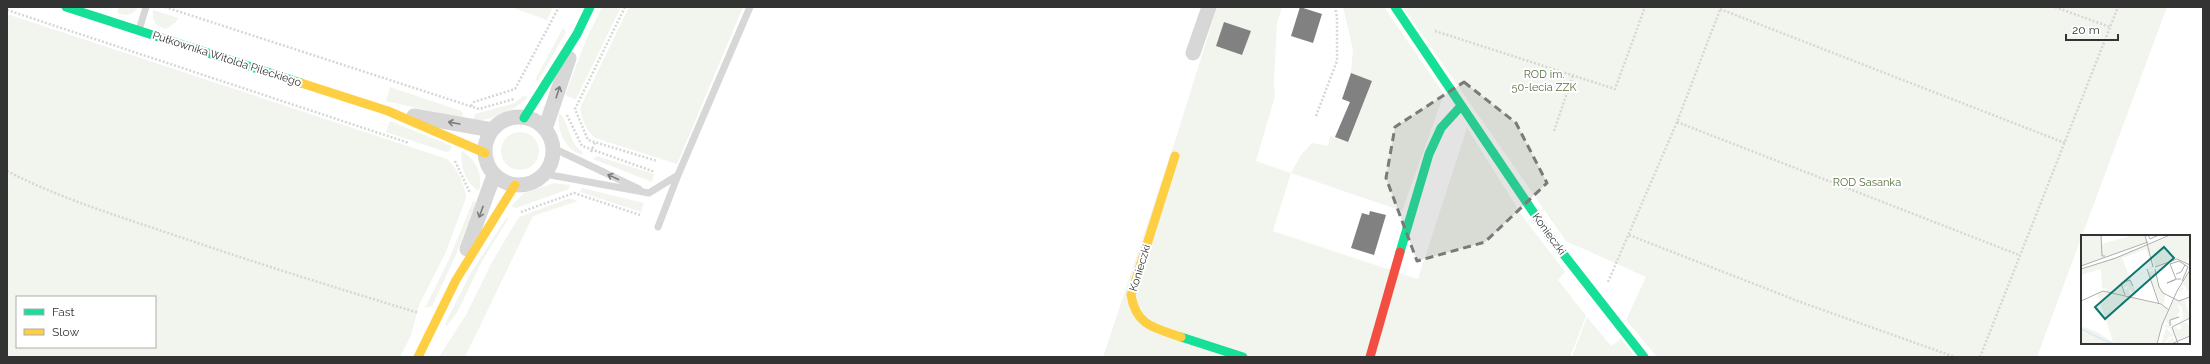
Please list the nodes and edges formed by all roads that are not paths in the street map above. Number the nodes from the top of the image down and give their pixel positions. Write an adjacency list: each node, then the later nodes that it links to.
1 (66, 7): 7 (street, Pułkownika Witolda Pileckiego)
2 (146, 7): 7 (lane)
3 (590, 7): 8 (street)
4 (750, 7): 20 (lane)
5 (1209, 7): 9 (street)
6 (1395, 7): 10 (street, Konieczki)
7 (139, 30): 11 (street, Pułkownika Witolda Pileckiego)
8 (577, 34): 12 (street); 13 (street, one-way to 8)
9 (1193, 53)
10 (1461, 106): 27 (street); 28 (street, Konieczki)
11 (388, 111): 14 (street, Pułkownika Witolda Pileckiego, one-way to 11); 16 (street, Pułkownika Witolda Pileckiego)
12 (524, 118): 13 (street); 14 (street)
13 (545, 129): 15 (street)
14 (492, 130): 16 (street)
15 (553, 148): 18 (street); 22 (lane, one-way to 15)
16 (484, 153): 19 (street)
17 (1175, 156): 26 (street, Konieczki)
18 (545, 174): 21 (street); 22 (lane)
19 (494, 175): 21 (street); 24 (street, one-way to 24)
20 (678, 175): 22 (lane); 23 (lane)
21 (515, 186): 24 (street)
22 (649, 193)
23 (658, 227)
24 (456, 280): 25 (street)
25 (418, 357)
26 (1243, 357)
27 (1370, 357)
28 (1644, 357)

